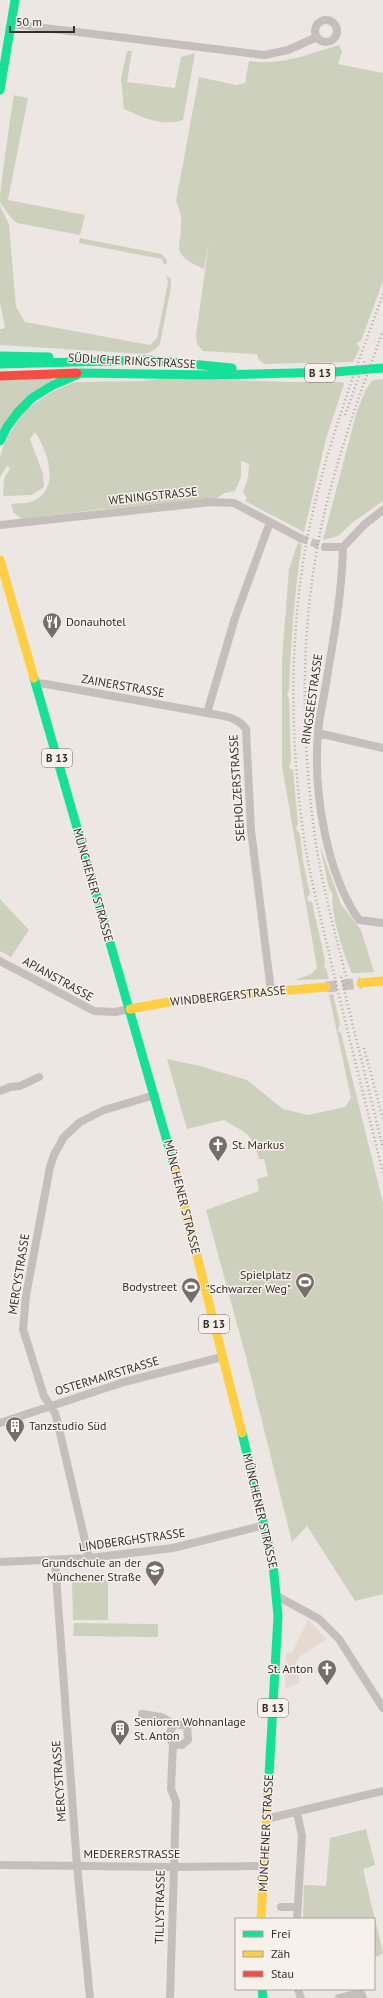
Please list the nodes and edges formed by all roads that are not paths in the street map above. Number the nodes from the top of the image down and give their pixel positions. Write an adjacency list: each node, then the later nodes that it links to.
1 (15, 0): 2 (main road)
2 (12, 24): 3 (street); 4 (main road)
3 (317, 37)
4 (0, 90)
5 (0, 356): 6 (main road, SÜDLICHE RINGSTRASSE)
6 (96, 360): 7 (main road, B 13); 10 (main road, SÜDLICHE RINGSTRASSE / B 13)
7 (0, 364)
8 (381, 369): 10 (main road, SÜDLICHE RINGSTRASSE / B 13)
9 (81, 373): 10 (main road, SÜDLICHE RINGSTRASSE / B 13); 11 (main road, SÜDLICHE RINGSTRASSE); 12 (main road, B 13)
10 (264, 373)
11 (0, 376)
12 (0, 441)
13 (383, 510): 18 (street)
14 (270, 522): 15 (street, WENINGSTRASSE); 16 (street, WENINGSTRASSE); 21 (street)
15 (0, 525)
16 (300, 538)
17 (325, 547): 18 (street)
18 (343, 547): 22 (street, RINGSEESTRASSE)
19 (0, 560): 20 (main road, MÜNCHENER STRASSE / B 13)
20 (35, 683): 21 (street, ZAINERSTRASSE); 30 (main road, MÜNCHENER STRASSE / B 13)
21 (207, 713): 29 (street, SEEHOLZERSTRASSE)
22 (318, 733): 23 (street); 24 (street, RINGSEESTRASSE)
23 (383, 748)
24 (383, 923)
25 (0, 961): 30 (street, APIANSTRASSE)
26 (383, 981): 27 (main road)
27 (361, 983)
28 (326, 986): 29 (main road, WINDBERGERSTRASSE)
29 (271, 992): 30 (main road, WINDBERGERSTRASSE)
30 (130, 1009): 33 (main road, MÜNCHENER STRASSE / B 13)
31 (38, 1077): 32 (street)
32 (0, 1091)
33 (156, 1095): 34 (main road, MÜNCHENER STRASSE / B 13); 35 (street, MERCYSTRASSE)
34 (222, 1357): 35 (street, OSTERMAIRSTRASSE); 37 (main road, MÜNCHENER STRASSE / B 13)
35 (50, 1406): 36 (street, OSTERMAIRSTRASSE); 38 (street, MERCYSTRASSE)
36 (0, 1423)
37 (265, 1525): 38 (street, LINDBERGHSTRASSE); 41 (main road, MÜNCHENER STRASSE / B 13)
38 (88, 1558): 39 (street, LINDBERGHSTRASSE)
39 (55, 1561): 40 (street, LINDBERGHSTRASSE); 50 (street, MERCYSTRASSE)
40 (0, 1562)
41 (277, 1596): 42 (street); 48 (main road, MÜNCHENER STRASSE / B 13)
42 (383, 1708)
43 (142, 1714): 44 (street)
44 (175, 1724): 45 (street, TILLYSTRASSE); 45 (street)
45 (173, 1744): 52 (street, TILLYSTRASSE)
46 (383, 1791): 47 (street)
47 (297, 1813): 48 (street); 54 (street)
48 (266, 1819): 51 (main road, MÜNCHENER STRASSE / B 13)
49 (0, 1865): 50 (street, MEDERERSTRASSE)
50 (77, 1866): 52 (street, MEDERERSTRASSE); 57 (street, MERCYSTRASSE)
51 (264, 1866): 52 (street, MEDERERSTRASSE); 55 (main road, MÜNCHENER STRASSE / B 13)
52 (174, 1867): 58 (street, TILLYSTRASSE)
53 (282, 1907): 54 (street)
54 (298, 1907): 56 (street)
55 (261, 1918)
56 (297, 1918)
57 (90, 1998)
58 (170, 1998)
59 (339, 1998): 60 (street)
60 (363, 1998)

